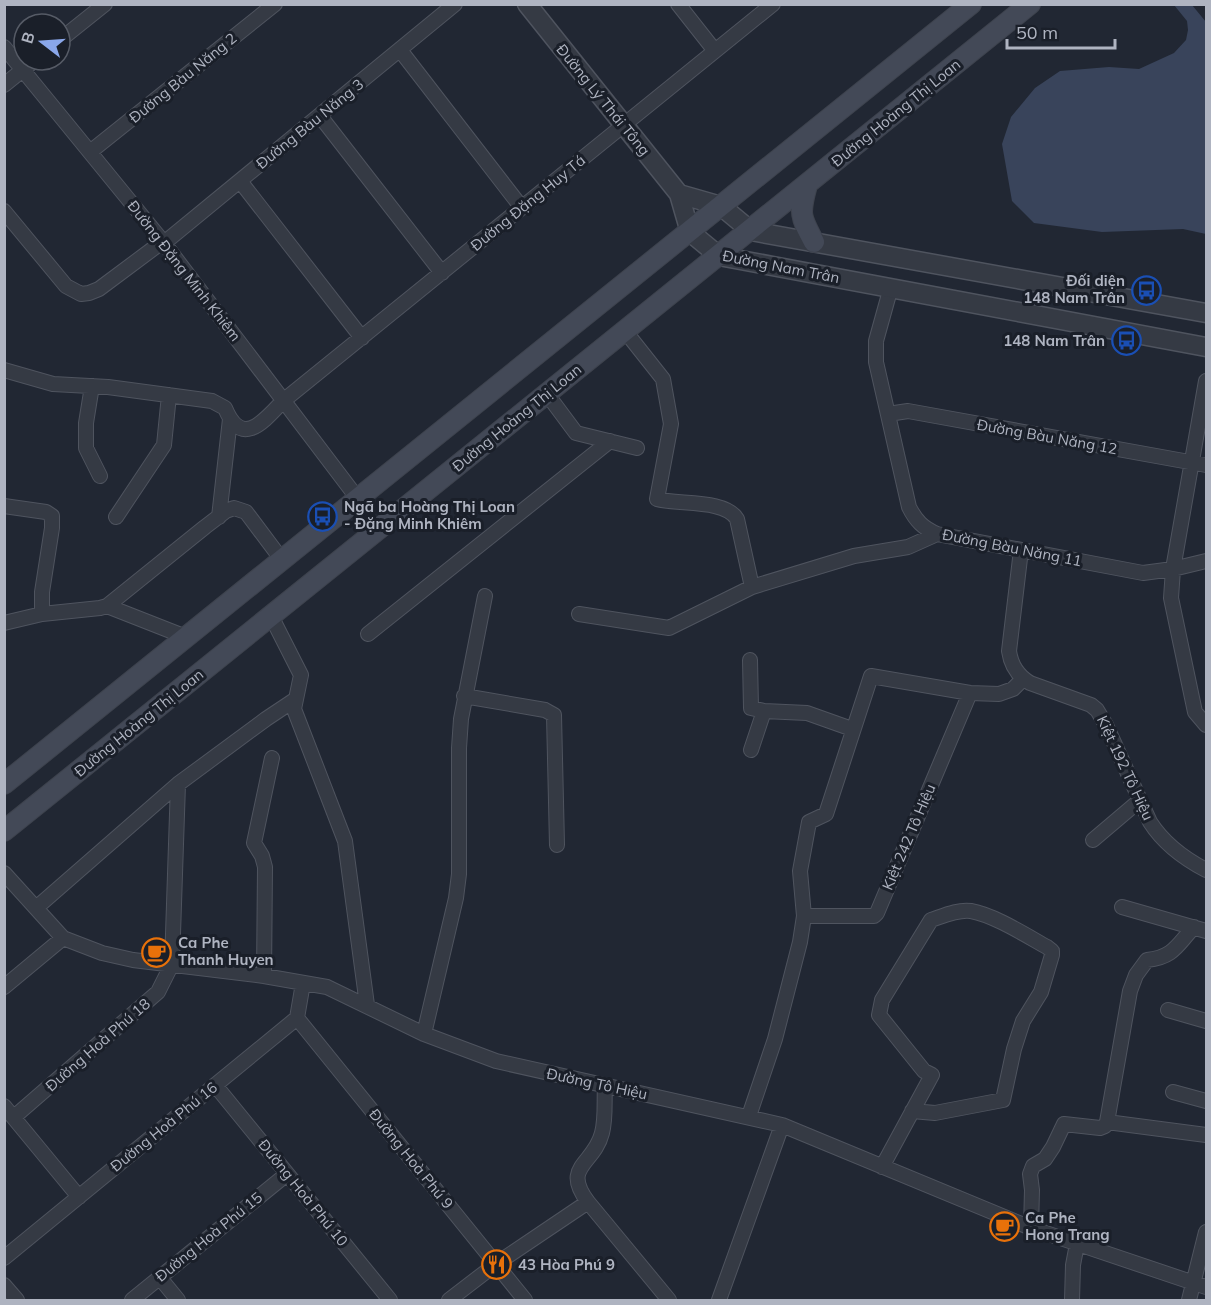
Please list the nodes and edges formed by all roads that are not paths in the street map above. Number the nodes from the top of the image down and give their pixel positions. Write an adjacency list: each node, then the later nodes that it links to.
1 (105, 4): 9 (street)
2 (275, 4): 17 (street, Đường Bàu Năng 2)
3 (455, 4): 10 (street, Đường Bàu Năng 3)
4 (527, 4): 16 (street, Đường Lý Thái Tông)
5 (678, 4): 11 (street)
6 (773, 4): 11 (street, Đường Đặng Huy Tá)
7 (971, 4): 21 (main road)
8 (1030, 4): 19 (main road, Đường Hoàng Thị Loan)
9 (72, 30)
10 (400, 50): 15 (street, Đường Bàu Năng 3); 22 (street)
11 (715, 51): 16 (street, Đường Đặng Huy Tá)
12 (19, 72): 14 (street)
13 (25, 72): 17 (street, Đường Đặng Minh Khiêm)
14 (4, 84)
15 (320, 116): 18 (street, Đường Bàu Năng 3); 29 (street)
16 (624, 125): 20 (street, Đường Lý Thái Tông); 22 (street, Đường Đặng Huy Tá)
17 (90, 153): 27 (street, Đường Đặng Minh Khiêm)
18 (240, 181): 27 (street, Đường Bàu Năng 3); 33 (street)
19 (807, 185): 24 (main road, Đường Hoàng Thị Loan); 26 (main road)
20 (679, 194): 21 (street, Đường Nam Trân); 25 (street)
21 (721, 206): 24 (street, Đường Nam Trân); 25 (main road)
22 (522, 208): 29 (street, Đường Đặng Huy Tá)
23 (4, 211): 27 (street, Đường Bàu Năng 3)
24 (751, 231): 26 (street, Đường Nam Trân); 28 (main road, Đường Hoàng Thị Loan)
25 (690, 232): 28 (street, Đường Nam Trân); 47 (main road)
26 (814, 242): 31 (street, Đường Nam Trân)
27 (163, 243): 40 (street, Đường Đặng Minh Khiêm)
28 (719, 256): 30 (street, Đường Nam Trân); 32 (main road, Đường Hoàng Thị Loan)
29 (442, 273): 33 (street, Đường Đặng Huy Tá)
30 (891, 287): 34 (street, Đường Nam Trân); 41 (street, Đường Bàu Năng 11)
31 (1206, 313)
32 (625, 331): 38 (main road, Đường Hoàng Thị Loan); 56 (street)
33 (362, 338): 40 (street, Đường Đặng Huy Tá)
34 (1206, 347)
35 (4, 370): 37 (street)
36 (1206, 381): 45 (street)
37 (92, 386): 39 (street); 46 (street)
38 (547, 394): 43 (street); 61 (main road, Đường Hoàng Thị Loan)
39 (169, 395): 42 (street); 50 (street)
40 (283, 401): 42 (street, Đường Đặng Huy Tá); 47 (street, Đường Đặng Minh Khiêm)
41 (888, 414): 45 (street, Đường Bàu Năng 12); 51 (street, Đường Bàu Năng 11)
42 (230, 419): 49 (street)
43 (610, 441): 44 (street); 63 (street)
44 (637, 448)
45 (1200, 464): 55 (street)
46 (100, 476)
47 (358, 499): 53 (main road)
48 (4, 506): 59 (street)
49 (219, 517): 53 (street); 58 (street)
50 (116, 518)
51 (937, 534): 52 (street, Đường Bàu Năng 11); 56 (street)
52 (1021, 550): 55 (street, Đường Bàu Năng 11); 66 (street)
53 (282, 560): 64 (main road)
54 (1206, 561): 55 (street, Đường Bàu Năng 11)
55 (1173, 569): 71 (street)
56 (752, 587): 60 (street)
57 (485, 596): 68 (street)
58 (107, 606): 59 (street); 64 (street)
59 (42, 614): 62 (street)
60 (579, 614)
61 (271, 616): 69 (street); 78 (main road, Đường Hoàng Thị Loan)
62 (4, 623)
63 (368, 634)
64 (186, 637): 75 (main road)
65 (750, 660): 70 (street)
66 (1023, 679): 67 (street); 77 (street, Kiệt 192 Tô Hiệu)
67 (970, 693): 72 (street); 85 (street, Kiệt 242 Tô Hiệu)
68 (464, 696): 80 (street); 96 (street)
69 (296, 699): 76 (street); 92 (street)
70 (764, 711): 72 (street); 73 (street)
71 (1206, 725)
72 (852, 729): 85 (street)
73 (751, 750)
74 (272, 758): 89 (street)
75 (4, 784)
76 (178, 784): 84 (street); 88 (street)
77 (1139, 801): 79 (street); 81 (street, Kiệt 192 Tô Hiệu)
78 (4, 831)
79 (1093, 840)
80 (557, 845)
81 (1206, 870)
82 (4, 873): 84 (street, Đường Tô Hiệu)
83 (1122, 907): 86 (street)
84 (36, 908): 87 (street, Đường Tô Hiệu)
85 (804, 916): 103 (street)
86 (1200, 929): 104 (street)
87 (63, 938): 88 (street, Đường Tô Hiệu); 91 (street)
88 (172, 964): 89 (street, Đường Tô Hiệu); 101 (street, Đường Hoà Phú 18)
89 (264, 976): 90 (street, Đường Tô Hiệu)
90 (303, 983): 92 (street, Đường Tô Hiệu); 94 (street)
91 (4, 987)
92 (367, 1005): 96 (street, Đường Tô Hiệu)
93 (1168, 1010): 95 (street)
94 (297, 1018): 97 (street, Đường Hoà Phú 16); 115 (street, Đường Hoà Phú 9)
95 (1206, 1021)
96 (424, 1034): 98 (street, Đường Tô Hiệu)
97 (215, 1085): 108 (street, Đường Hoà Phú 10); 109 (street, Đường Hoà Phú 16)
98 (604, 1086): 103 (street, Đường Tô Hiệu); 110 (street)
99 (1173, 1092): 100 (street)
100 (1206, 1101)
101 (9, 1111): 109 (street)
102 (912, 1111): 102 (street); 107 (street)
103 (749, 1116): 105 (street, Đường Tô Hiệu)
104 (1107, 1122): 106 (street); 111 (street)
105 (782, 1125): 107 (street, Đường Tô Hiệu); 126 (street)
106 (1206, 1135)
107 (882, 1167): 111 (street, Đường Tô Hiệu)
108 (287, 1174): 116 (street, Đường Hoà Phú 15); 122 (street, Đường Hoà Phú 10)
109 (79, 1197): 114 (street, Đường Hoà Phú 16)
110 (588, 1202): 115 (street); 125 (street)
111 (1031, 1228): 113 (street, Đường Tô Hiệu)
112 (1206, 1232): 118 (street)
113 (1077, 1244): 118 (street, Đường Tô Hiệu); 127 (street)
114 (4, 1258)
115 (496, 1264): 123 (street); 124 (street, Đường Hoà Phú 9)
116 (159, 1278): 120 (street, Đường Hoà Phú 15); 121 (street)
117 (4, 1285): 119 (street)
118 (1200, 1285): 128 (street)
119 (17, 1300)
120 (132, 1300)
121 (178, 1300)
122 (390, 1300)
123 (449, 1300)
124 (525, 1300)
125 (669, 1300)
126 (719, 1300)
127 (1072, 1300)
128 (1189, 1300)

